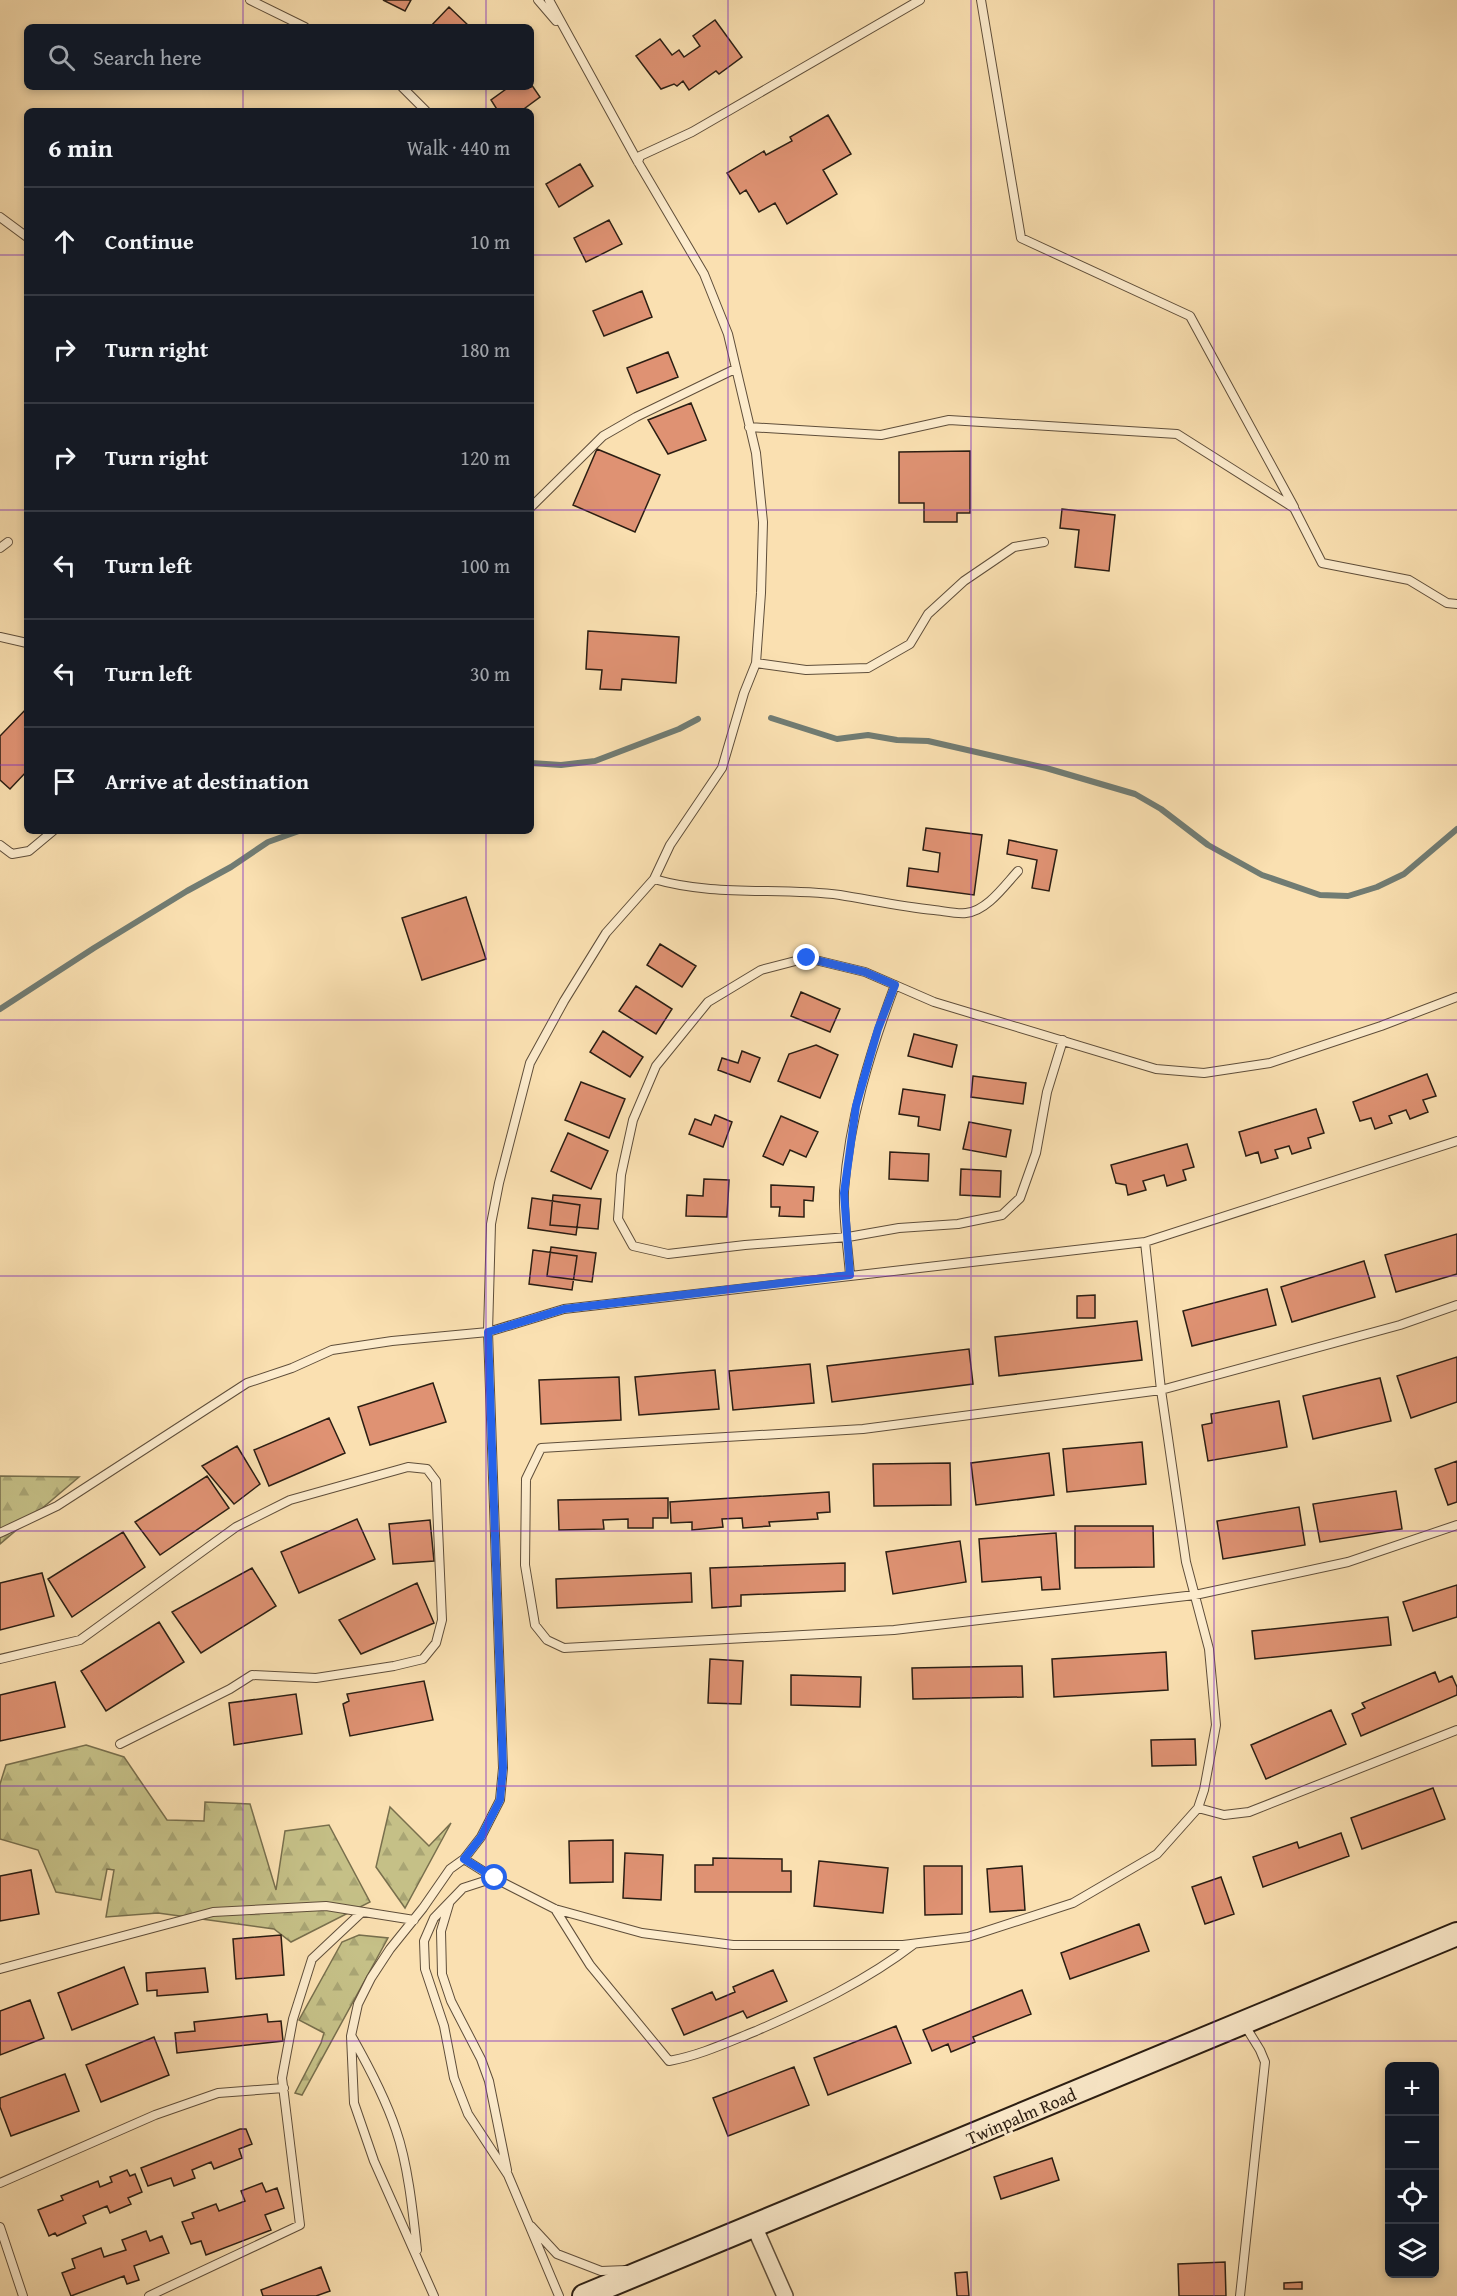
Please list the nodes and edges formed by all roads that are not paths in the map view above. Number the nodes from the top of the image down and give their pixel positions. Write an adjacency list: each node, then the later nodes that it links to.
1 (250, 0): 6 (lane)
2 (538, 0): 7 (lane)
3 (549, 0): 7 (lane)
4 (920, 0): 10 (lane)
5 (981, 0): 16 (lane)
6 (299, 24)
7 (563, 28): 10 (lane)
8 (405, 90): 9 (lane)
9 (423, 108)
10 (638, 162): 13 (lane)
11 (0, 217): 12 (lane)
12 (24, 235)
13 (735, 369): 14 (lane); 15 (lane)
14 (749, 427): 16 (lane); 23 (lane)
15 (534, 504)
16 (1294, 508): 20 (lane)
17 (8, 542): 19 (lane)
18 (1044, 542): 23 (lane)
19 (0, 548)
20 (1457, 604)
21 (0, 637): 22 (lane)
22 (24, 643)
23 (756, 663): 27 (lane)
24 (49, 834): 25 (lane)
25 (0, 846)
26 (1018, 871): 27 (lane)
27 (654, 879): 36 (lane)
28 (895, 985): 30 (lane); 32 (lane); 32 (lane)
29 (1457, 997): 30 (lane)
30 (1063, 1040): 32 (lane)
31 (1457, 1141): 33 (lane)
32 (848, 1238): 34 (lane)
33 (1145, 1242): 34 (lane); 37 (lane)
34 (850, 1275): 36 (lane)
35 (1457, 1305): 37 (lane)
36 (488, 1332): 39 (lane); 45 (lane)
37 (1161, 1390): 40 (lane); 40 (lane)
38 (1457, 1525): 40 (lane)
39 (0, 1533)
40 (1195, 1595): 44 (lane)
41 (0, 1659): 43 (lane)
42 (1457, 1730): 44 (lane)
43 (120, 1744)
44 (1198, 1808): 52 (lane)
45 (464, 1859): 46 (lane); 50 (lane)
46 (495, 1878): 47 (lane); 48 (lane)
47 (449, 1902): 57 (lane); 57 (lane)
48 (555, 1909): 52 (lane); 52 (lane)
49 (362, 1912): 50 (lane); 53 (lane); 56 (lane)
50 (414, 1920): 55 (lane)
51 (1457, 1934): 54 (main road, Twinpalm Road)
52 (915, 1943)
53 (0, 1969)
54 (1244, 2023): 60 (main road, Twinpalm Road); 72 (lane)
55 (351, 2036): 62 (lane); 62 (lane)
56 (284, 2088): 58 (lane); 66 (lane)
57 (508, 2175): 59 (lane)
58 (0, 2183)
59 (526, 2220): 63 (lane); 69 (lane)
60 (754, 2226): 63 (main road, Twinpalm Road); 71 (street)
61 (0, 2227): 65 (lane)
62 (418, 2257): 64 (lane)
63 (648, 2269): 70 (main road, Twinpalm Road)
64 (428, 2278): 67 (lane); 68 (lane)
65 (23, 2296)
66 (149, 2296)
67 (426, 2296)
68 (434, 2296)
69 (559, 2296)
70 (584, 2296)
71 (785, 2296)
72 (1240, 2296)

